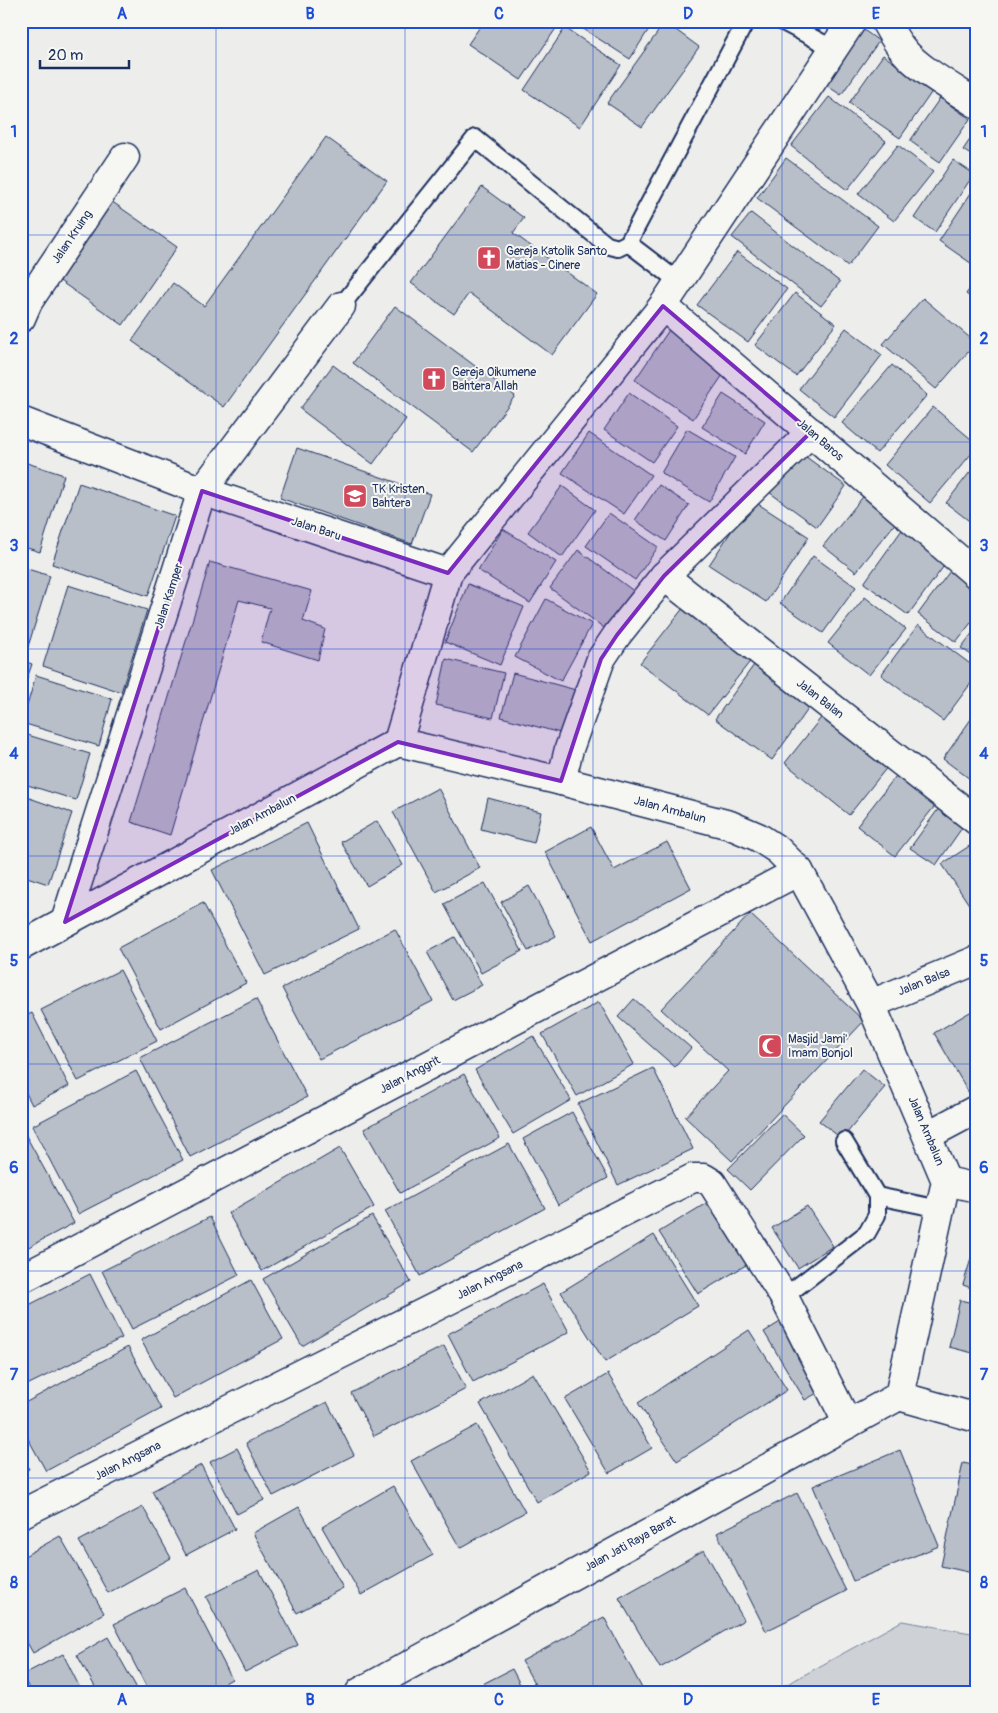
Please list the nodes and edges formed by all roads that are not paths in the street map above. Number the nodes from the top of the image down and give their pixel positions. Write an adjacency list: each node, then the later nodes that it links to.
1 (746, 21): 8 (lane)
2 (781, 21): 5 (lane)
3 (852, 21): 5 (street)
4 (885, 21): 6 (street)
5 (834, 49): 9 (street)
6 (977, 104)
7 (125, 157): 12 (street, Jalan Kruing)
8 (628, 243): 9 (lane); 10 (lane)
9 (679, 282): 11 (street)
10 (341, 306): 15 (street, Jalan Kamper)
11 (663, 306): 14 (street, Jalan Baros); 16 (street)
12 (21, 318)
13 (21, 421): 15 (street, Jalan Baru)
14 (811, 432): 17 (street, Jalan Baros); 18 (street)
15 (202, 491): 16 (street, Jalan Baru); 23 (street, Jalan Kamper)
16 (448, 573): 19 (street)
17 (977, 575)
18 (664, 576): 20 (street); 21 (street, Jalan Balan)
19 (398, 742): 20 (street, Jalan Ambalun); 23 (street, Jalan Ambalun)
20 (560, 781): 22 (street, Jalan Ambalun)
21 (977, 821)
22 (799, 870): 26 (street, Jalan Ambalun); 34 (street, Jalan Anggrit)
23 (64, 922): 24 (street, Jalan Ambalun)
24 (26, 939)
25 (977, 960): 26 (street, Jalan Balsa)
26 (871, 1004): 28 (street, Jalan Ambalun)
27 (977, 1110): 28 (street)
28 (928, 1134): 30 (street, Jalan Ambalun)
29 (844, 1141): 32 (lane)
30 (946, 1181): 31 (street); 33 (street, Jalan Ambalun)
31 (977, 1188)
32 (877, 1196): 33 (lane); 35 (lane)
33 (940, 1209): 36 (street, Jalan Ambalun)
34 (21, 1279)
35 (784, 1297): 38 (street, Jalan Angsana); 39 (street, Jalan Angsana)
36 (899, 1396): 37 (street); 38 (street, Jalan Jati Raya Barat)
37 (977, 1418)
38 (848, 1424): 40 (street, Jalan Jati Raya Barat)
39 (21, 1514)
40 (360, 1692)

